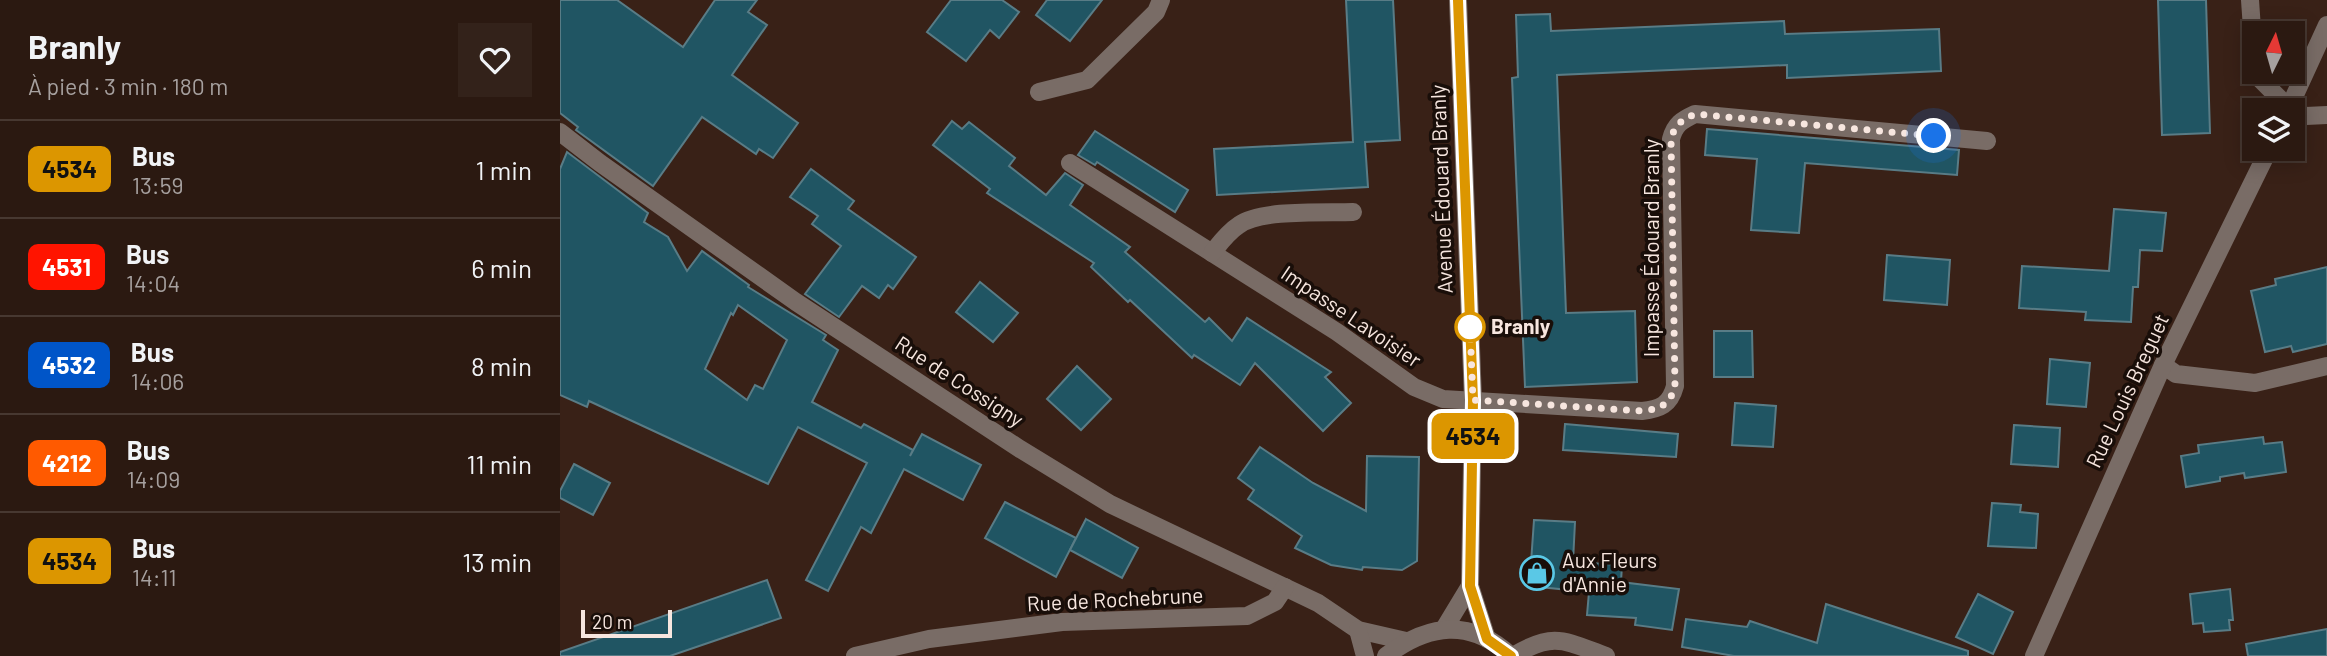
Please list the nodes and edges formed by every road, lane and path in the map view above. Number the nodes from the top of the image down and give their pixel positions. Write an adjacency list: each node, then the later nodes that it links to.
1 (1161, 0): 7 (street)
2 (1458, 0): 20 (street, Avenue Édouard Branly)
3 (2250, 0): 4 (street)
4 (2251, 21)
5 (2327, 25): 9 (street)
6 (2265, 84): 8 (street)
7 (1038, 92)
8 (2278, 98)
9 (2295, 98)
10 (2327, 115): 11 (street)
11 (2305, 116)
12 (560, 132): 22 (street, Rue de Cossigny)
13 (1987, 141): 20 (street, Impasse Édouard Branly)
14 (2263, 161): 18 (street, Rue Louis Breguet)
15 (1070, 163): 17 (street, Impasse Lavoisier)
16 (1353, 212): 17 (street)
17 (1212, 253): 20 (street, Impasse Lavoisier)
18 (2163, 365): 19 (street); 32 (street, Rue Louis Breguet)
19 (2327, 366)
20 (1473, 400): 21 (street, Avenue Édouard Branly)
21 (1470, 586): 23 (street); 25 (street, Avenue Édouard Branly)
22 (1285, 587): 24 (street, Rue de Cossigny); 27 (street, Rue de Rochebrune)
23 (1444, 629): 25 (street); 26 (street)
24 (1358, 630): 26 (street, Rue de Cossigny); 28 (street)
25 (1487, 639): 30 (street)
26 (1406, 640): 29 (street)
27 (855, 656)
28 (1365, 656)
29 (1386, 656)
30 (1512, 656): 31 (street)
31 (1606, 656)
32 (2034, 656)

